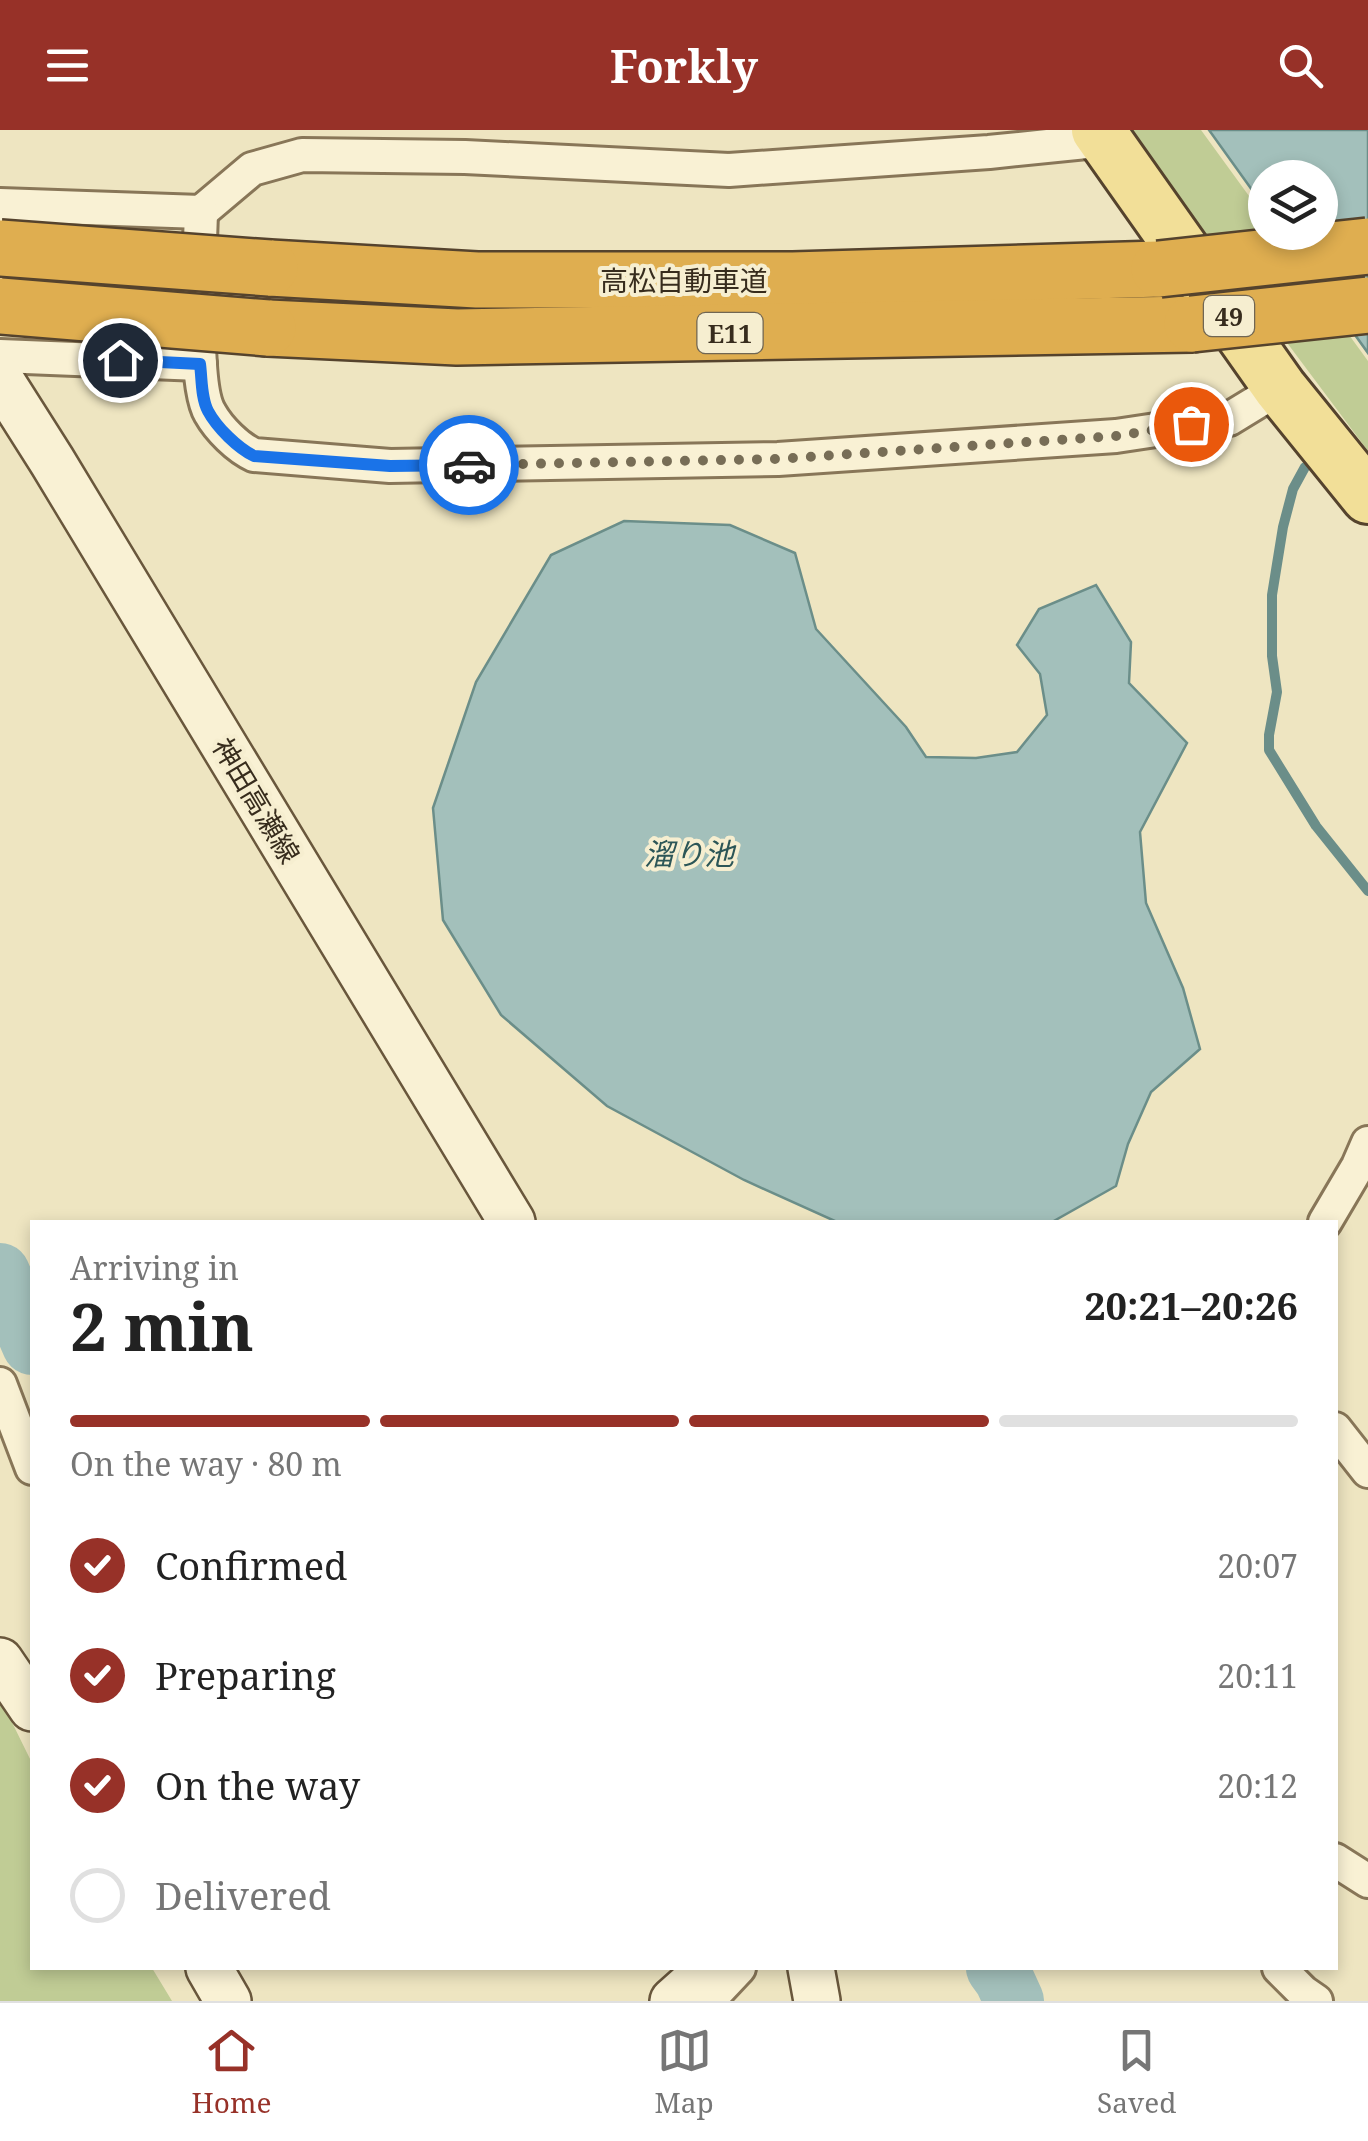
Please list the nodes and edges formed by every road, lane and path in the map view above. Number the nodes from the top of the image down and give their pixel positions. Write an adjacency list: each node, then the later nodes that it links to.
1 (1098, 131): 2 (street); 12 (main road, 49)
2 (299, 142): 4 (street)
3 (0, 206): 4 (street)
4 (201, 212): 10 (street)
5 (1368, 246): 6 (highway, 高松自動車道 / E11, bridge)
6 (0, 248)
7 (1368, 305): 8 (highway, 高松自動車道 / E11, bridge)
8 (0, 306)
9 (0, 356): 10 (street)
10 (200, 364): 12 (street)
11 (0, 380): 15 (main road, 神田高瀬線)
12 (1280, 388): 13 (main road, 49)
13 (1368, 497)
14 (1368, 1143): 16 (street)
15 (511, 1220)
16 (1326, 1220)
17 (0, 1384): 19 (street)
18 (1338, 1433): 20 (street)
19 (30, 1463)
20 (1368, 1471)
21 (0, 1660): 22 (main road)
22 (30, 1705)
23 (1338, 1862): 24 (street)
24 (1368, 1881)
25 (210, 1970): 30 (main road)
26 (708, 1970): 31 (main road)
27 (737, 1970): 32 (street)
28 (811, 1970): 33 (main road)
29 (1281, 1970): 34 (street)
30 (228, 2001)
31 (673, 2001)
32 (708, 2001)
33 (817, 2001)
34 (1316, 2001)

